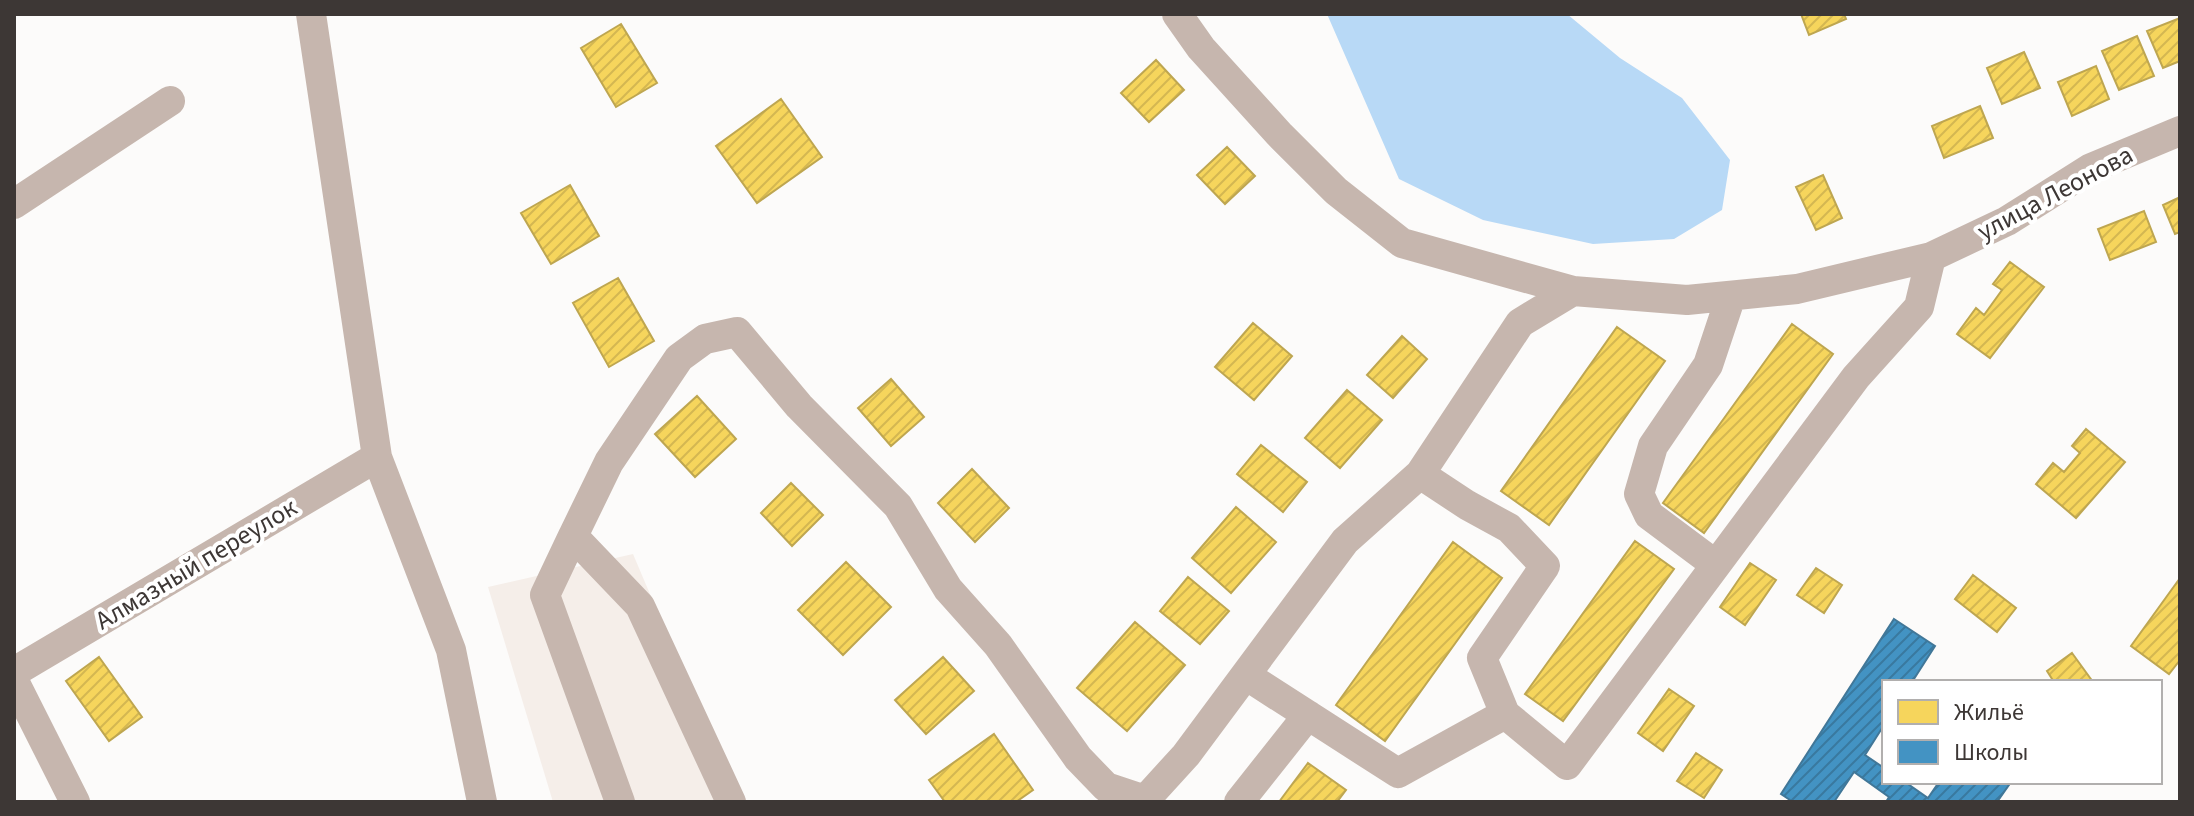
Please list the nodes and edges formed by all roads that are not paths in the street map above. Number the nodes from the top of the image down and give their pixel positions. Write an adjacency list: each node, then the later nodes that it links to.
1 (311, 14): 9 (street)
2 (1177, 14): 7 (street, улица Леонова)
3 (170, 101): 5 (street)
4 (2180, 131): 6 (street, улица Леонова)
5 (14, 204)
6 (1931, 257): 8 (street, улица Леонова); 12 (street)
7 (1573, 291): 8 (street, улица Леонова); 10 (street)
8 (1731, 296): 12 (street)
9 (377, 457): 13 (street, Алмазный переулок); 18 (street)
10 (1420, 474): 14 (street); 16 (street)
11 (573, 536): 19 (street); 21 (street); 22 (street)
12 (1716, 565): 16 (street)
13 (14, 672)
14 (1247, 676): 17 (street); 19 (street)
15 (14, 681): 20 (street)
16 (1505, 714): 17 (street)
17 (1308, 715): 23 (street)
18 (476, 799)
19 (1145, 800)
20 (75, 802)
21 (620, 802)
22 (731, 802)
23 (1239, 802)

